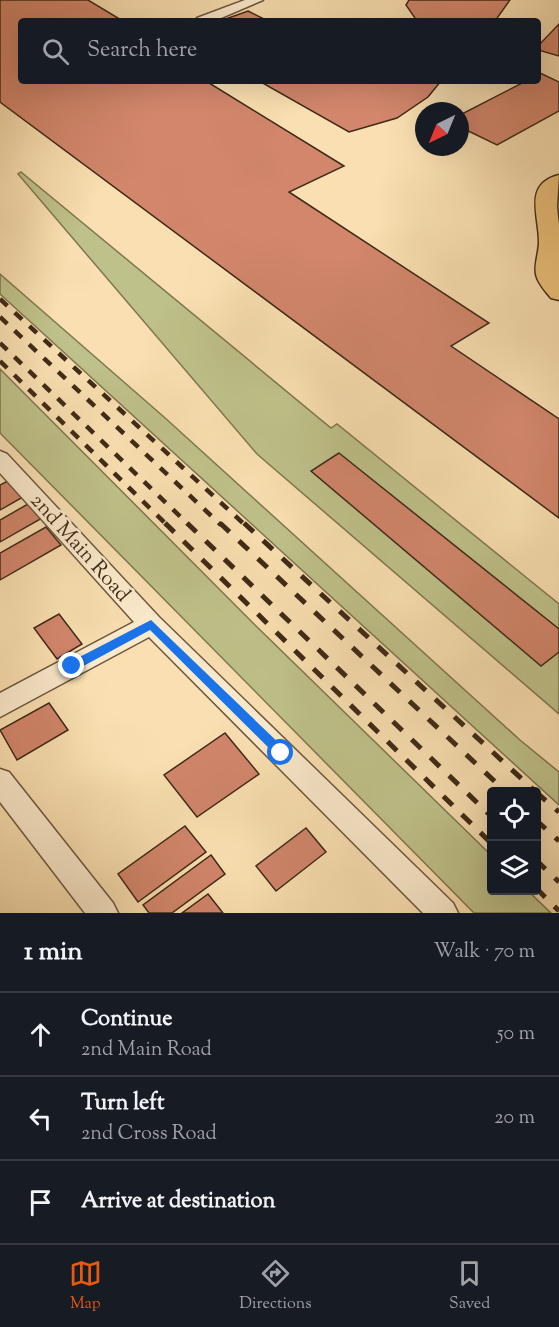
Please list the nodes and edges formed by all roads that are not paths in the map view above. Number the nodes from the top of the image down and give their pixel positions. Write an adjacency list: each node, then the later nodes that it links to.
1 (257, 0): 2 (street)
2 (210, 18)
3 (559, 181): 4 (main road)
4 (559, 293)
5 (0, 459): 6 (street, 2nd Main Road)
6 (151, 624): 7 (street); 10 (street, 2nd Main Road)
7 (0, 706)
8 (0, 781): 9 (street)
9 (103, 913)
10 (443, 913)

